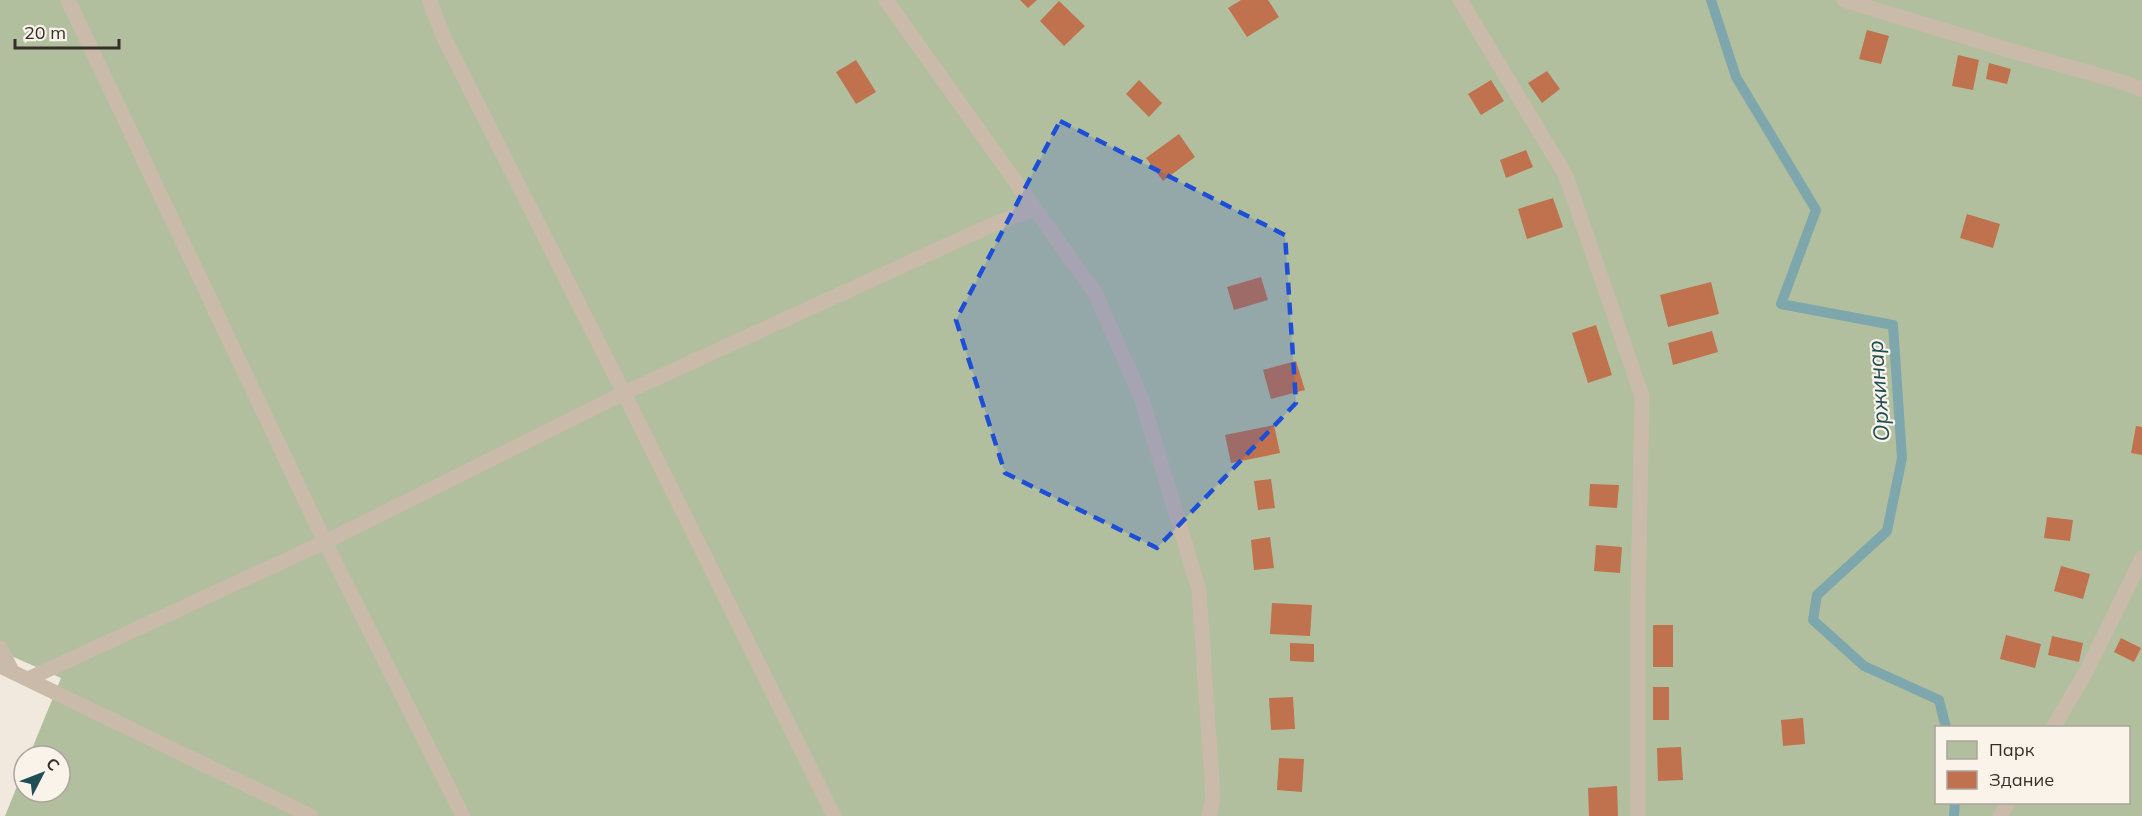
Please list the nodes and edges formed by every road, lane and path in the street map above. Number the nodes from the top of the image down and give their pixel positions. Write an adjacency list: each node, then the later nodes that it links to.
1 (68, 0): 9 (lane)
2 (429, 0): 8 (lane)
3 (886, 0): 7 (lane)
4 (1460, 0): 19 (lane)
5 (1844, 0): 6 (lane)
6 (2142, 90)
7 (1034, 209): 8 (lane); 18 (lane)
8 (624, 393): 9 (lane); 17 (lane)
9 (325, 542): 13 (lane); 16 (lane)
10 (2142, 558): 14 (lane)
11 (0, 648): 12 (lane)
12 (6, 669): 13 (lane)
13 (28, 679): 15 (lane)
14 (2054, 726)
15 (311, 816)
16 (463, 816)
17 (834, 816)
18 (1209, 816)
19 (1638, 816)

